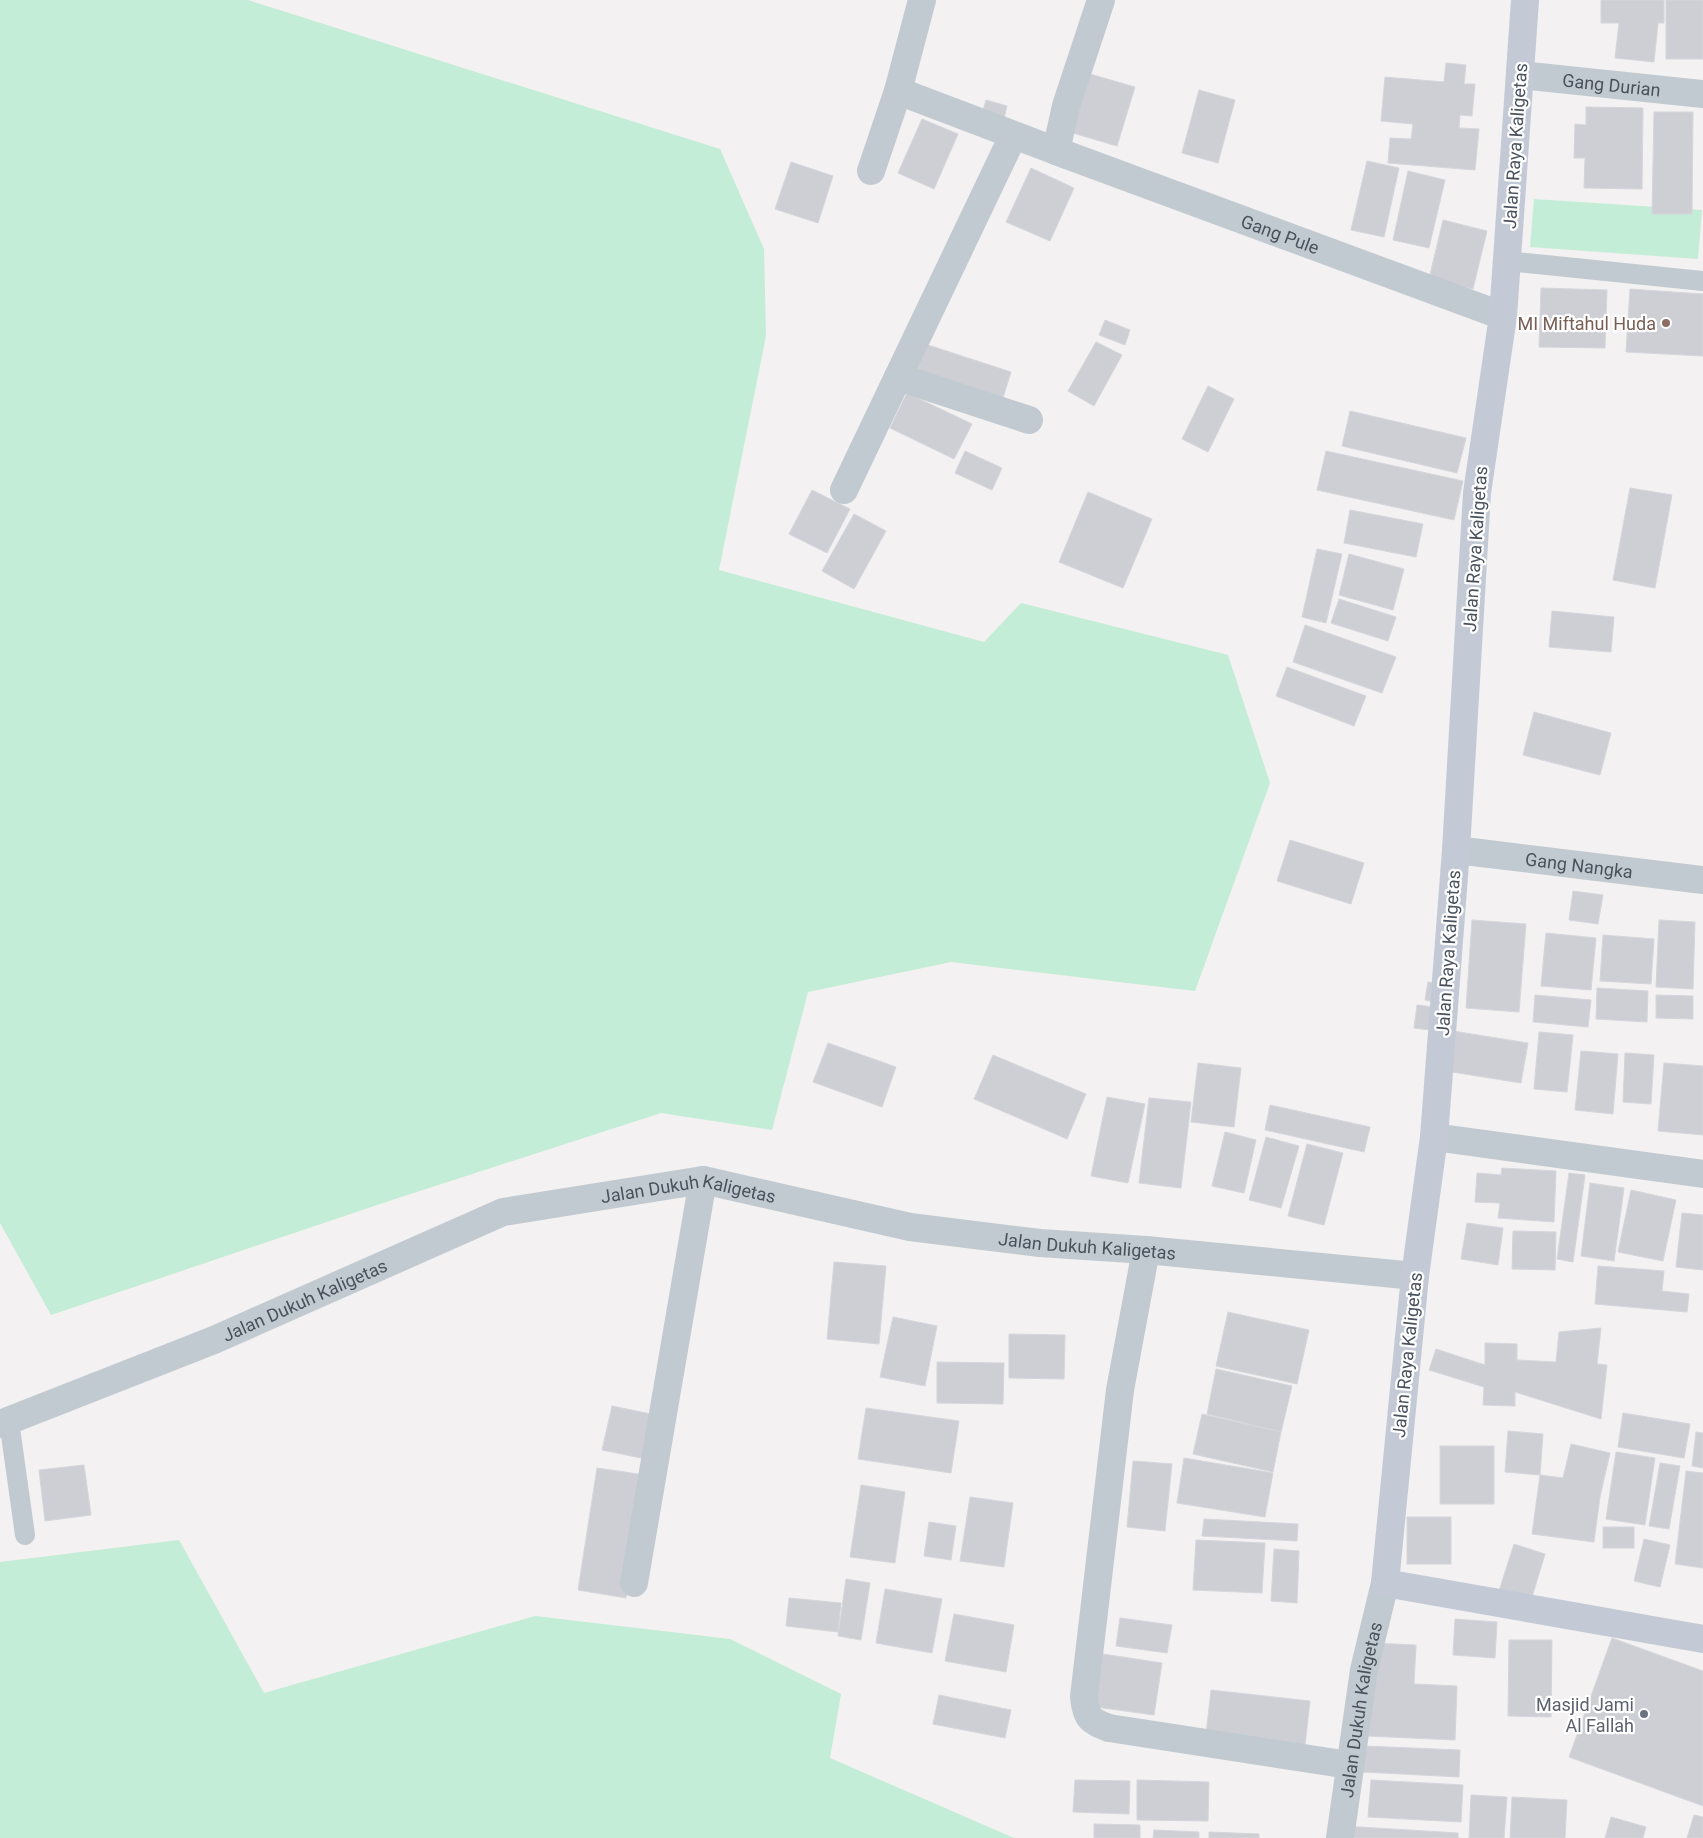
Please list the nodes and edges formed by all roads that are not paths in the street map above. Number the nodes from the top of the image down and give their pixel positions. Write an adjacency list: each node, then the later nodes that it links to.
1 (922, 0): 5 (street)
2 (1101, 0): 8 (street)
3 (1525, 0): 4 (main road, Jalan Raya Kaligetas)
4 (1520, 76): 6 (street, Gang Durian); 10 (main road, Jalan Raya Kaligetas)
5 (898, 90): 7 (street, Gang Pule); 9 (street)
6 (1703, 94)
7 (1013, 136): 8 (street, Gang Pule); 13 (street)
8 (1056, 151): 12 (street, Gang Pule)
9 (871, 171)
10 (1507, 261): 11 (lane); 12 (main road, Jalan Raya Kaligetas)
11 (1703, 281)
12 (1504, 316): 16 (main road, Jalan Raya Kaligetas)
13 (898, 377): 14 (street); 15 (street)
14 (1029, 420)
15 (844, 490)
16 (1456, 850): 17 (street, Gang Nangka); 18 (main road, Jalan Raya Kaligetas)
17 (1703, 880)
18 (1434, 1138): 19 (street); 22 (main road, Jalan Raya Kaligetas)
19 (1703, 1174)
20 (703, 1180): 21 (street, Jalan Dukuh Kaligetas); 23 (street, Jalan Dukuh Kaligetas); 25 (street)
21 (1146, 1250): 22 (street, Jalan Dukuh Kaligetas); 28 (street)
22 (1415, 1276): 26 (main road, Jalan Raya Kaligetas)
23 (4, 1422): 24 (lane)
24 (25, 1535)
25 (634, 1582)
26 (1385, 1582): 27 (main road); 28 (street, Jalan Dukuh Kaligetas)
27 (1703, 1639)
28 (1349, 1764): 29 (street, Jalan Dukuh Kaligetas)
29 (1340, 1838)

